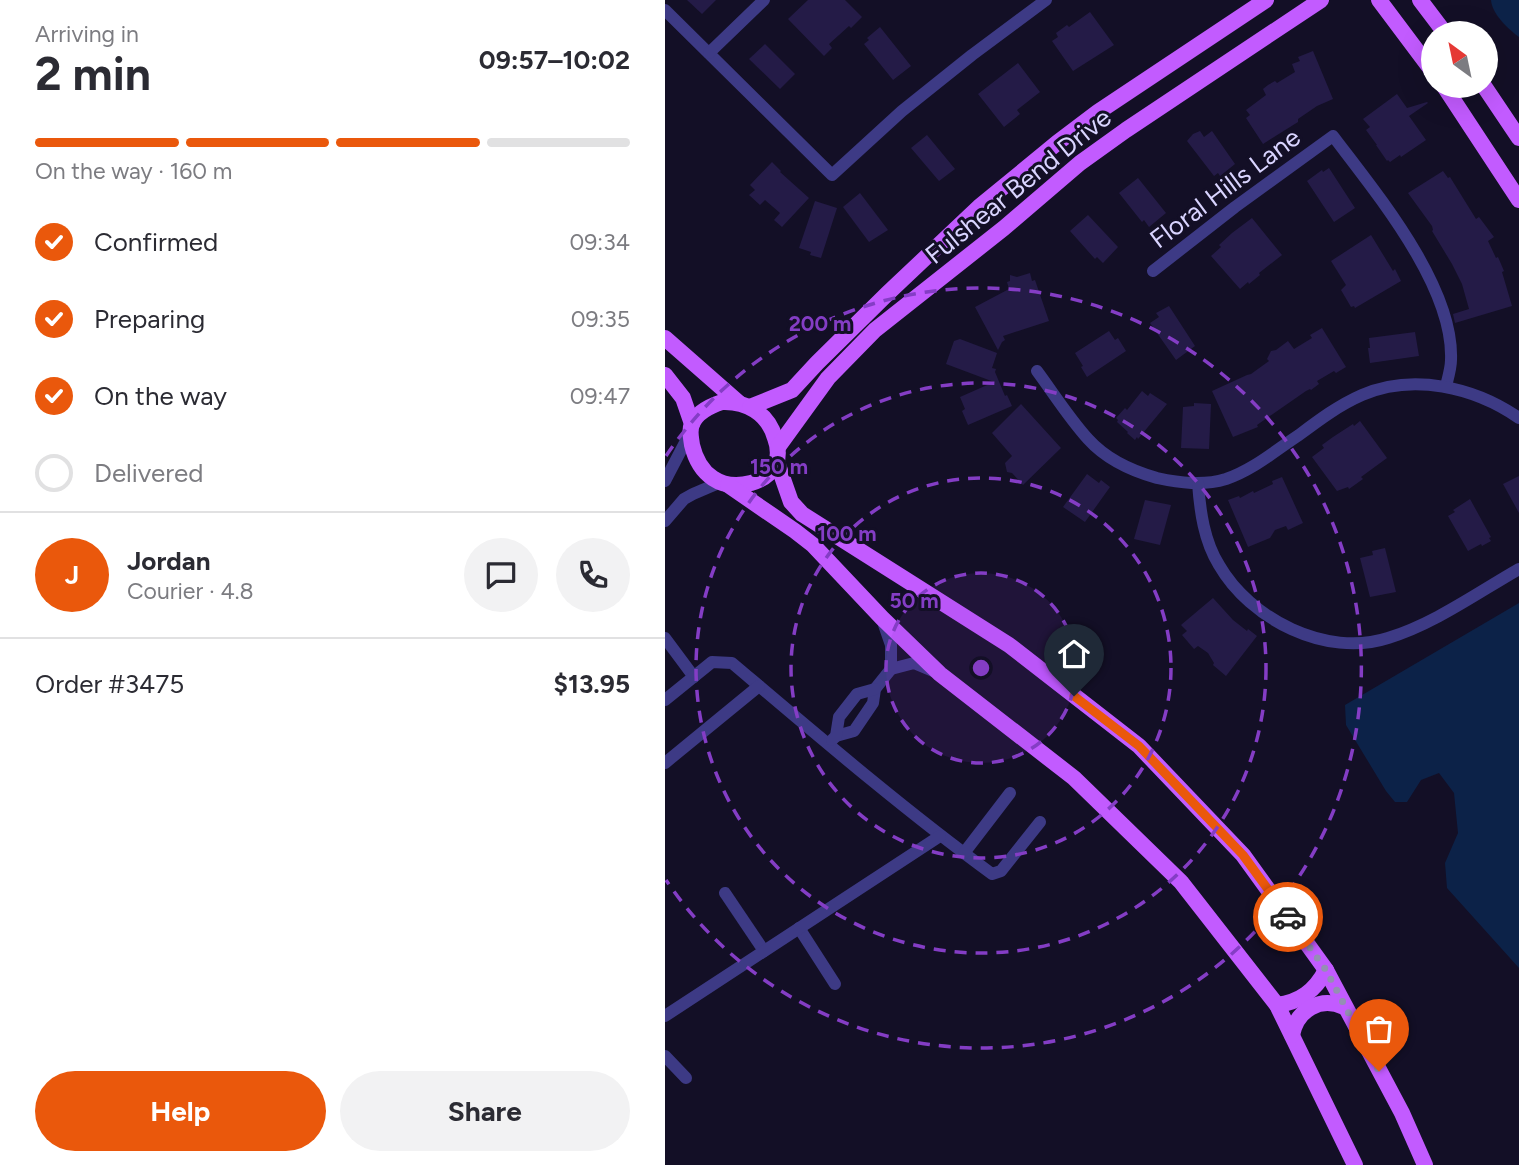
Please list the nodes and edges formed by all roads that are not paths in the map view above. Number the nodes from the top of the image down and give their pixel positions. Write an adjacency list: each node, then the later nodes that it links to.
1 (764, 0): 9 (street)
2 (1046, 0): 9 (street)
3 (1266, 0): 14 (main road, Fulshear Bend Drive)
4 (1321, 0): 15 (main road, Fulshear Bend Drive)
5 (1379, 0): 10 (main road)
6 (1420, 0): 8 (main road)
7 (665, 10): 9 (street)
8 (1436, 21)
9 (709, 53)
10 (1421, 56)
11 (1452, 98): 16 (main road)
12 (1491, 98): 13 (main road)
13 (1519, 138)
14 (1060, 140): 15 (main road); 23 (main road, Fulshear Bend Drive)
15 (1080, 163): 26 (main road, Fulshear Bend Drive)
16 (1519, 200)
17 (1153, 271): 21 (street, Floral Hills Lane)
18 (665, 338): 23 (main road)
19 (1037, 371): 28 (street)
20 (665, 375): 25 (main road)
21 (1446, 386): 24 (street); 28 (street)
22 (1519, 401): 24 (street)
23 (745, 405): 25 (main road); 26 (main road)
24 (1514, 414)
25 (691, 429): 27 (street); 29 (main road)
26 (777, 454): 29 (main road); 49 (main road)
27 (665, 481)
28 (1198, 483): 31 (street)
29 (724, 484): 30 (street); 32 (main road)
30 (665, 521)
31 (1519, 569)
32 (882, 618): 34 (street); 35 (main road)
33 (665, 638): 36 (street)
34 (891, 669): 35 (street); 38 (street)
35 (940, 674): 51 (main road)
36 (694, 677): 37 (street); 39 (street)
37 (759, 686): 40 (street); 41 (street)
38 (875, 689): 40 (street); 40 (street)
39 (665, 700)
40 (832, 740): 44 (street)
41 (665, 763)
42 (1010, 793): 45 (street)
43 (1040, 822): 45 (street)
44 (940, 836): 45 (street); 47 (street)
45 (964, 853)
46 (725, 892): 48 (street)
47 (799, 928): 48 (street); 50 (street)
48 (764, 951): 53 (street)
49 (1326, 970): 51 (main road); 52 (main road)
50 (835, 984)
51 (1277, 1005): 54 (main road)
52 (1345, 1007): 54 (main road); 58 (main road)
53 (665, 1016)
54 (1292, 1035): 57 (main road)
55 (665, 1056): 56 (street)
56 (686, 1078)
57 (1355, 1165)
58 (1425, 1165)

